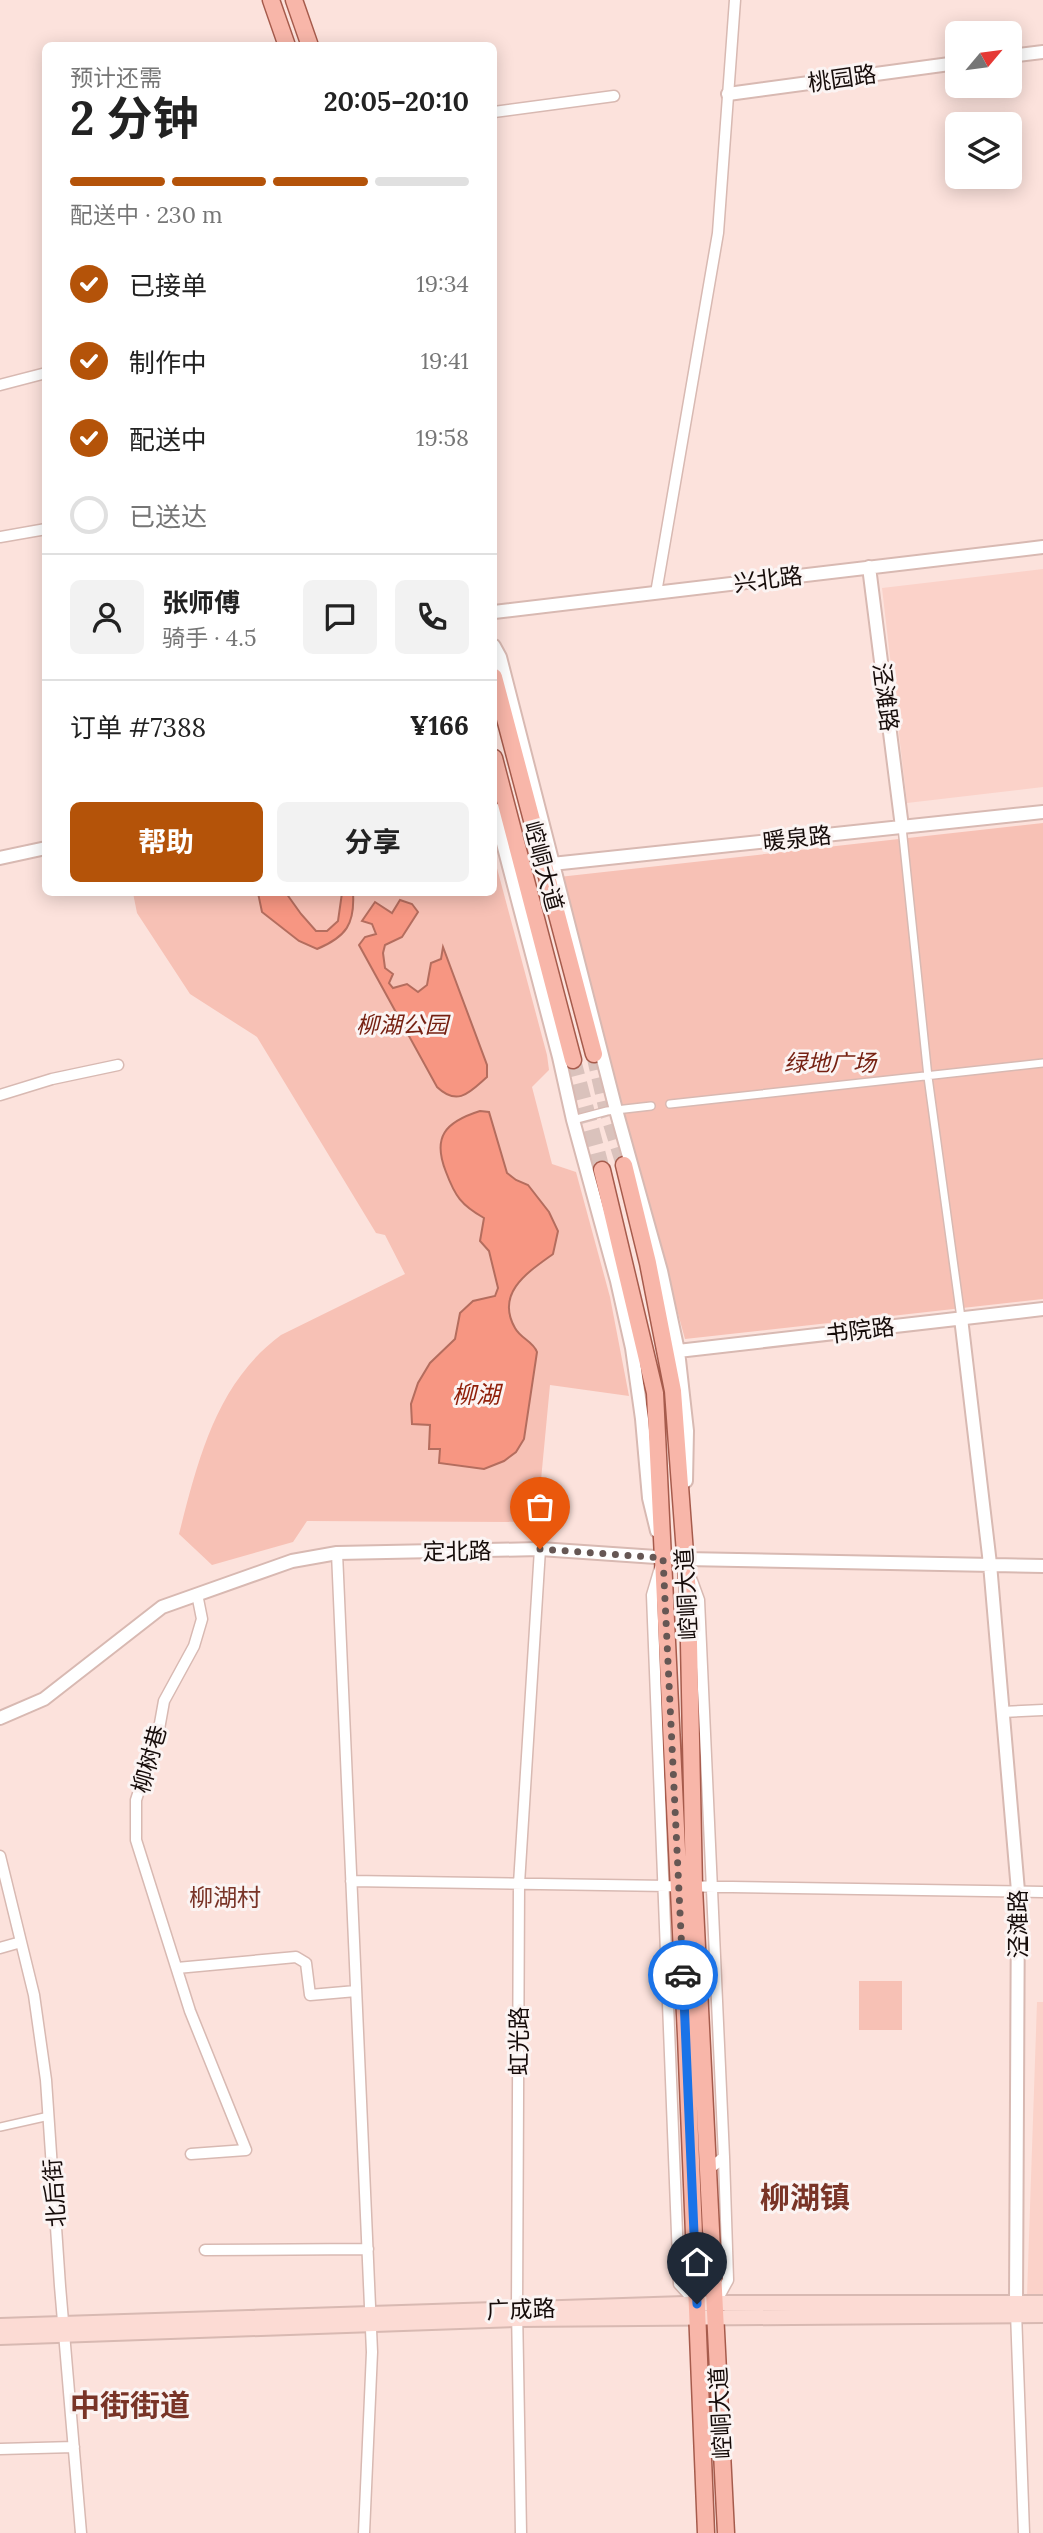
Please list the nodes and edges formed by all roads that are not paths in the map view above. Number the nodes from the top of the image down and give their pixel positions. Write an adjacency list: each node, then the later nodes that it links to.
1 (271, 0): 4 (main road)
2 (294, 0): 5 (main road)
3 (735, 0): 9 (street)
4 (287, 42)
5 (309, 42)
6 (1043, 52): 7 (street)
7 (1022, 55)
8 (945, 65): 9 (street, 桃园路)
9 (728, 94): 18 (street)
10 (614, 96): 11 (street)
11 (497, 112)
12 (42, 374): 13 (street)
13 (0, 385)
14 (42, 530): 15 (street)
15 (0, 537)
16 (1043, 547): 17 (street, 兴北路)
17 (869, 567): 18 (street, 兴北路); 25 (street, 泾滩路)
18 (656, 593): 19 (street, 兴北路)
19 (497, 612)
20 (497, 653): 28 (street)
21 (497, 688): 29 (main road, 崆峒大道)
22 (497, 769): 30 (main road, 崆峒大道)
23 (1043, 812): 25 (street, 暖泉路)
24 (497, 819): 38 (street)
25 (902, 827): 28 (street, 暖泉路); 33 (street)
26 (42, 849): 27 (street)
27 (0, 858)
28 (552, 864): 37 (street)
29 (594, 1055)
30 (573, 1060)
31 (1043, 1063): 33 (street)
32 (118, 1065): 34 (street)
33 (928, 1077): 35 (street); 42 (street)
34 (0, 1095)
35 (670, 1104)
36 (651, 1106): 37 (street)
37 (616, 1110): 38 (street); 43 (street)
38 (573, 1120): 46 (street)
39 (624, 1165): 47 (main road, 崆峒大道)
40 (602, 1170): 46 (main road, 崆峒大道)
41 (1043, 1309): 42 (street, 书院路)
42 (961, 1318): 43 (street, 书院路); 48 (street, 泾滩路)
43 (678, 1351): 47 (street)
44 (540, 1549): 45 (street, 定北路); 46 (street, 定北路); 57 (street, 虹光路)
45 (337, 1553): 50 (street, 定北路); 56 (street)
46 (663, 1558): 47 (street, 定北路); 58 (street); 59 (main road, 崆峒大道)
47 (685, 1559): 48 (street, 定北路); 59 (main road, 崆峒大道); 60 (street)
48 (990, 1564): 49 (street, 定北路); 52 (street, 泾滩路)
49 (1043, 1566)
50 (197, 1594): 53 (street, 定北路); 65 (street, 柳树巷)
51 (1043, 1710): 52 (street)
52 (1002, 1712): 61 (street, 泾滩路)
53 (0, 1718)
54 (0, 1856): 55 (street, 北后街)
55 (2, 1871): 63 (street, 北后街)
56 (351, 1881): 57 (street); 66 (street)
57 (519, 1884): 58 (street); 78 (street, 虹光路)
58 (662, 1886): 59 (street); 76 (street)
59 (686, 1887): 60 (street); 71 (main road, 崆峒大道); 76 (main road, 崆峒大道)
60 (713, 1887): 61 (street); 70 (street)
61 (1018, 1891): 62 (street); 75 (street, 泾滩路)
62 (1043, 1892)
63 (21, 1942): 64 (street); 67 (street, 北后街)
64 (0, 1948)
65 (177, 1968): 66 (street); 69 (street, 柳树巷)
66 (356, 1991): 72 (street)
67 (48, 2116): 68 (street); 82 (street, 北后街)
68 (0, 2127)
69 (191, 2154)
70 (724, 2157): 71 (street); 77 (street)
71 (708, 2170): 77 (main road, 崆峒大道)
72 (368, 2249): 73 (street); 80 (street)
73 (205, 2250)
74 (1043, 2303): 75 (main road, 广成路)
75 (1016, 2310): 77 (main road, 广成路); 79 (main road, 广成路); 91 (street, 泾滩路)
76 (697, 2311): 77 (main road, 广成路); 78 (main road, 广成路); 89 (main road, 崆峒大道)
77 (715, 2311): 90 (main road, 崆峒大道)
78 (517, 2314): 80 (main road, 广成路); 88 (street, 虹光路)
79 (1043, 2315)
80 (371, 2320): 82 (main road, 广成路); 87 (street)
81 (0, 2326): 82 (main road, 广成路)
82 (64, 2329): 83 (main road, 广成路); 84 (street, 北后街)
83 (0, 2337)
84 (74, 2447): 85 (street); 86 (street, 北后街)
85 (0, 2449)
86 (81, 2533)
87 (364, 2533)
88 (521, 2533)
89 (706, 2533)
90 (726, 2533)
91 (1024, 2533)

